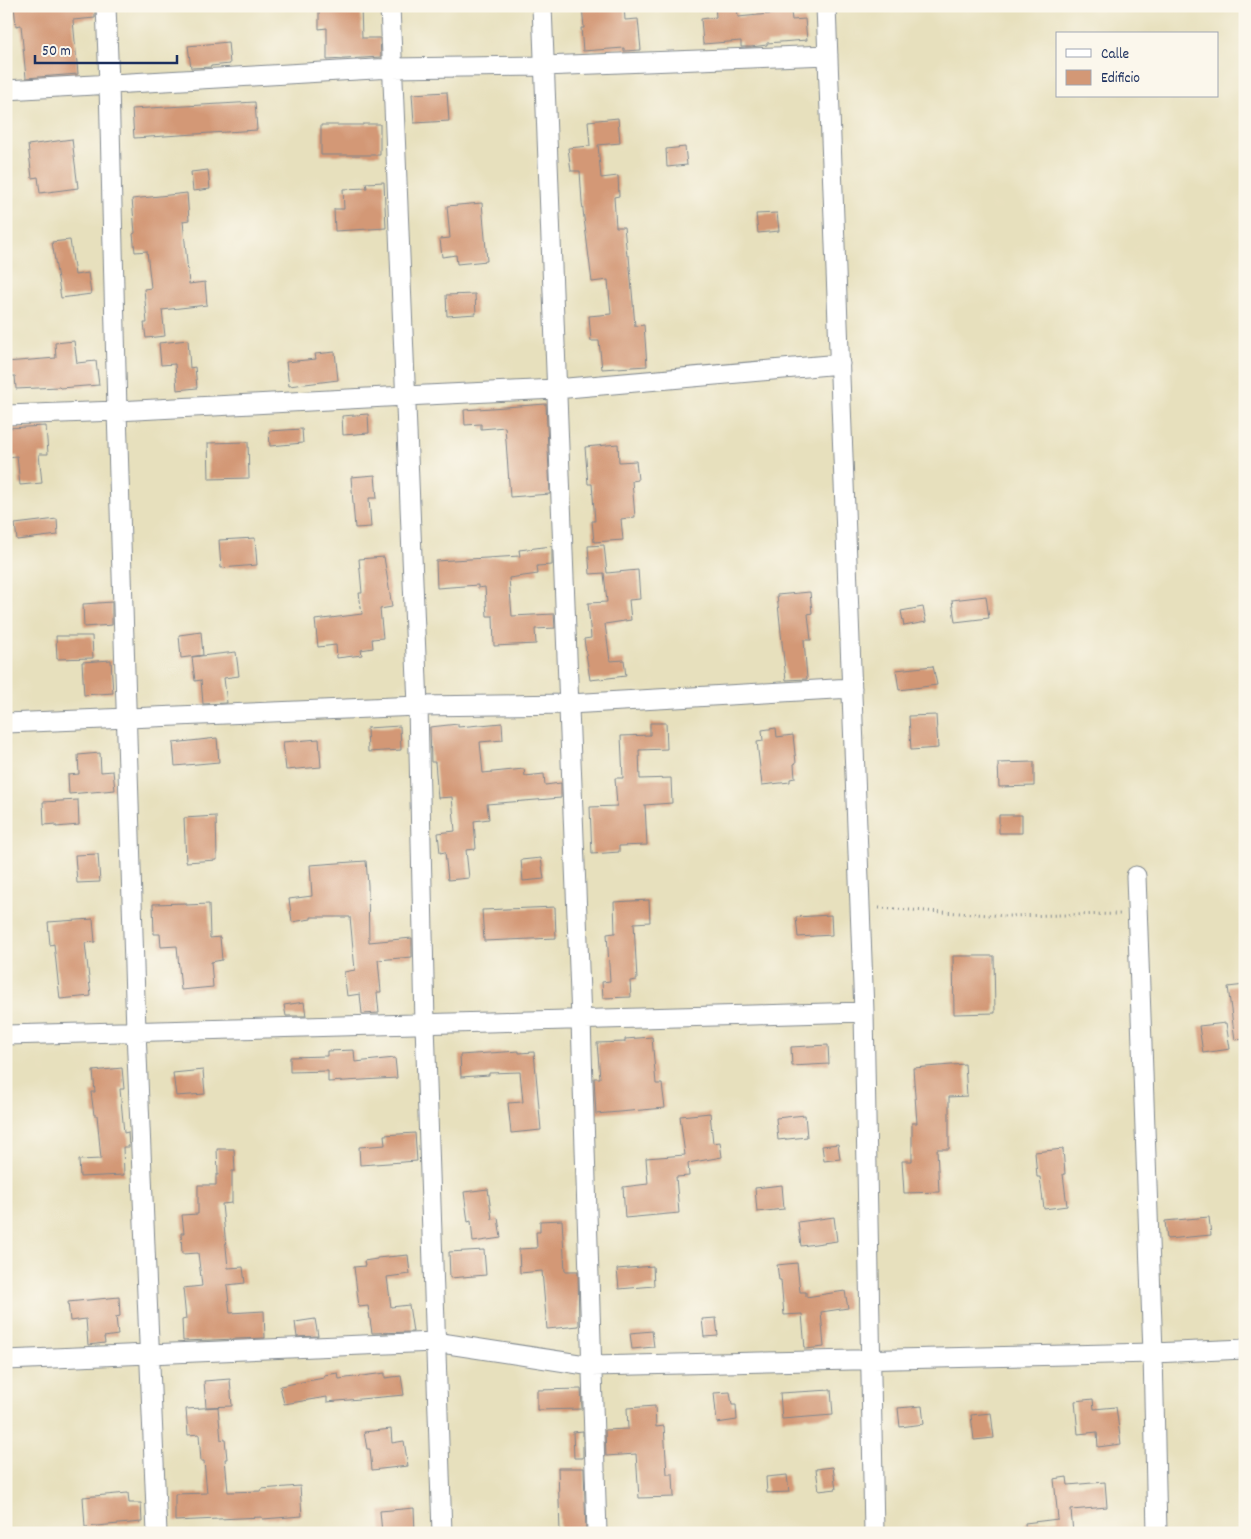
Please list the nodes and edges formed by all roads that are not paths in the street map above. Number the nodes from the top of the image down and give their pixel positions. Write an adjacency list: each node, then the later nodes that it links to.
1 (106, 6): 8 (street)
2 (390, 6): 7 (street)
3 (542, 6): 6 (street)
4 (826, 6): 5 (street)
5 (828, 55): 6 (street); 10 (street)
6 (543, 66): 7 (street); 11 (street)
7 (392, 68): 8 (street); 12 (street)
8 (109, 84): 9 (street); 13 (street)
9 (6, 90)
10 (840, 364): 11 (street); 15 (street)
11 (556, 390): 12 (street); 16 (street)
12 (405, 396): 13 (street); 17 (street)
13 (117, 411): 14 (street); 18 (street)
14 (6, 415)
15 (852, 688): 16 (street); 21 (street)
16 (569, 704): 17 (street); 22 (street)
17 (418, 706): 18 (street); 23 (street)
18 (127, 718): 19 (street); 24 (street)
19 (6, 723)
20 (1136, 876): 28 (street)
21 (864, 1012): 22 (street); 30 (street)
22 (581, 1020): 23 (street); 32 (street)
23 (425, 1024): 24 (street); 26 (street)
24 (136, 1031): 25 (street); 29 (street)
25 (6, 1035)
26 (435, 1342): 29 (street); 32 (street); 34 (street)
27 (1245, 1349): 28 (street)
28 (1153, 1353): 30 (street); 37 (street)
29 (150, 1354): 31 (street); 33 (street)
30 (870, 1358): 32 (street); 36 (street)
31 (6, 1360)
32 (592, 1366): 35 (street)
33 (157, 1533)
34 (442, 1533)
35 (597, 1533)
36 (874, 1533)
37 (1157, 1533)

